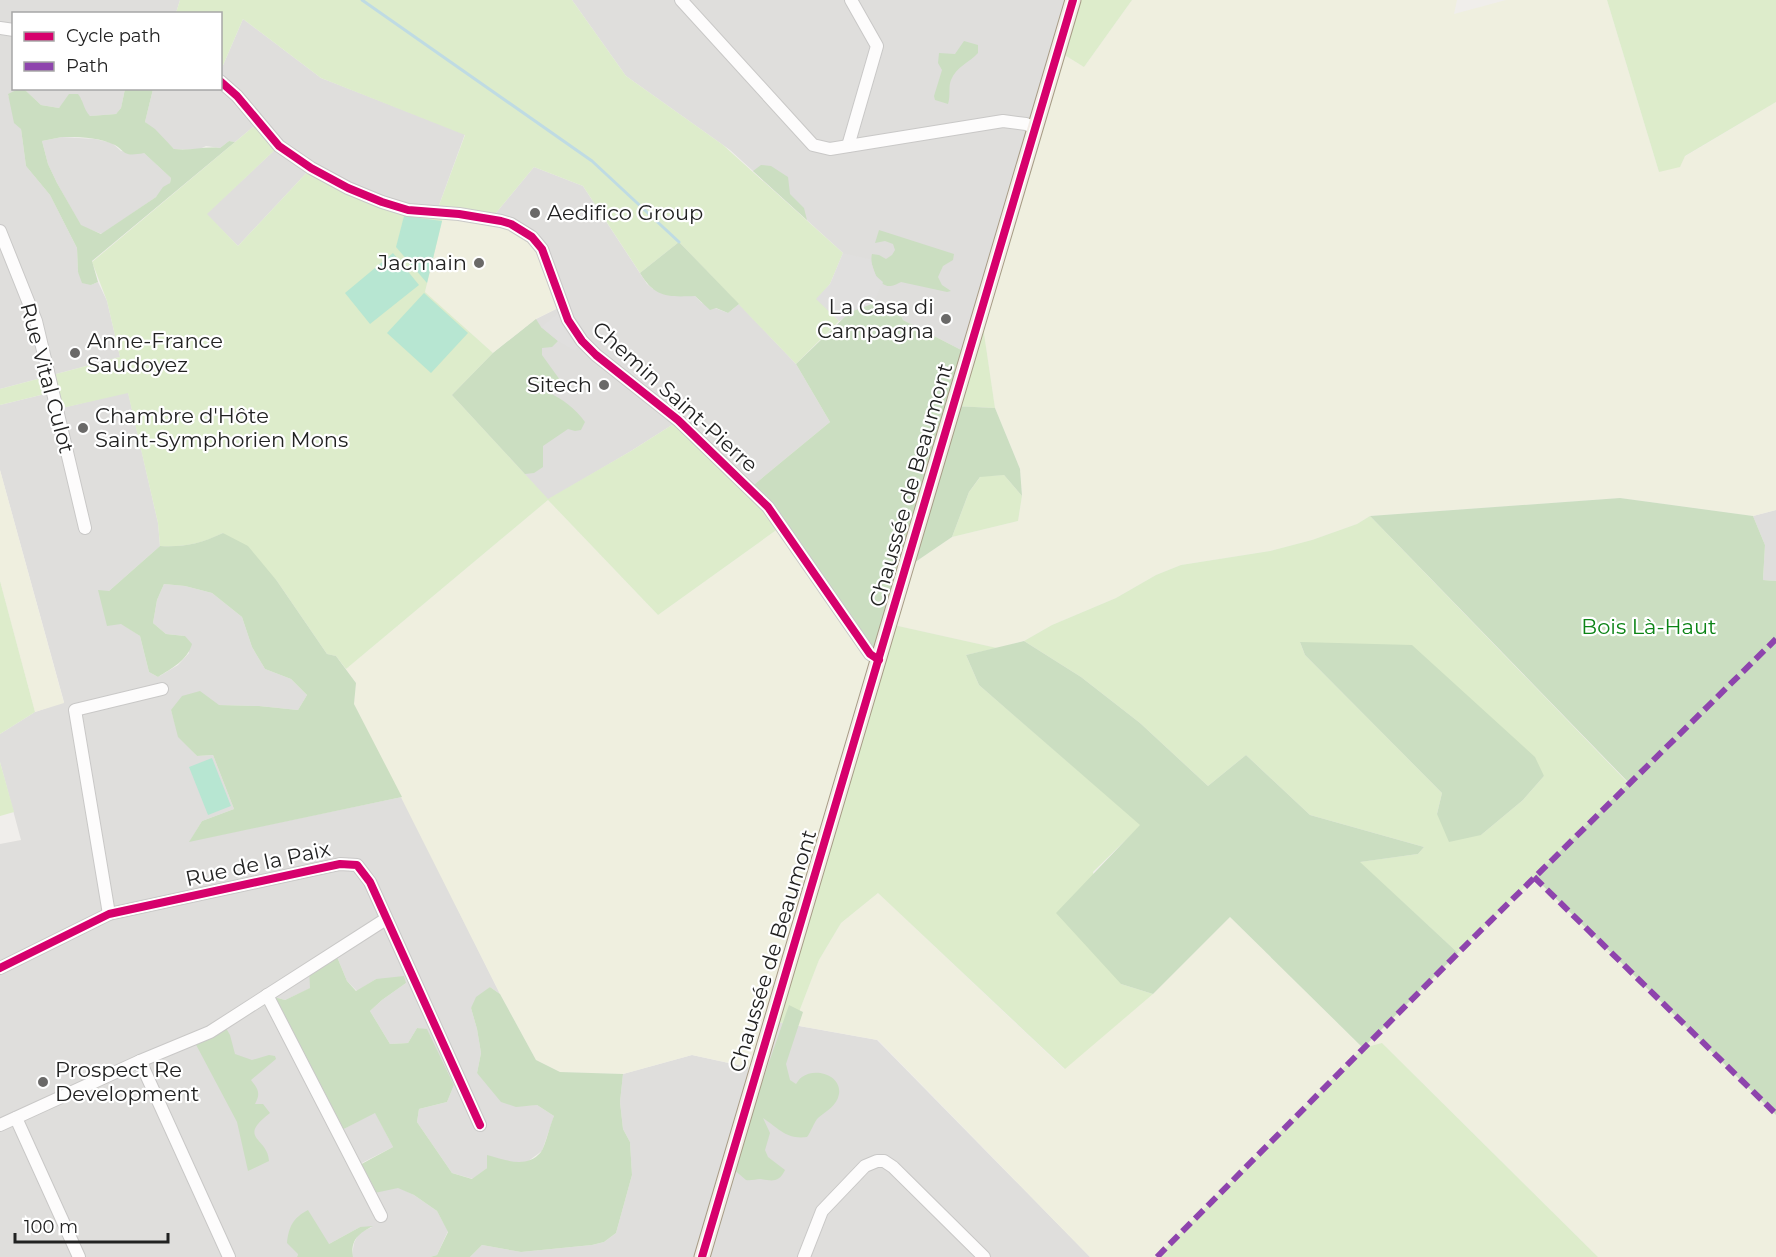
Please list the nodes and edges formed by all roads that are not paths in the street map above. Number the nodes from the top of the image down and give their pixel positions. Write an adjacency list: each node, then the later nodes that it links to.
1 (681, 0): 6 (street)
2 (851, 0): 6 (street)
3 (1073, 0): 5 (main road, Chaussée de Beaumont)
4 (222, 83): 9 (street, Chemin Saint-Pierre)
5 (1035, 128): 6 (street); 9 (main road, Chaussée de Beaumont)
6 (848, 146)
7 (0, 231): 8 (street, Rue Vital Culot)
8 (85, 528)
9 (879, 660): 22 (main road, Chaussée de Beaumont)
10 (162, 689): 11 (street)
11 (109, 914): 12 (street, Rue de la Paix); 13 (street, Rue de la Paix)
12 (386, 919): 14 (street); 18 (street, Rue de la Paix)
13 (0, 968)
14 (267, 995): 15 (street); 19 (street)
15 (140, 1061): 16 (street); 21 (street)
16 (16, 1118): 17 (street); 20 (street)
17 (0, 1125)
18 (480, 1125)
19 (381, 1216)
20 (79, 1257)
21 (229, 1257)
22 (702, 1257)
23 (804, 1257): 24 (street)
24 (984, 1257)

